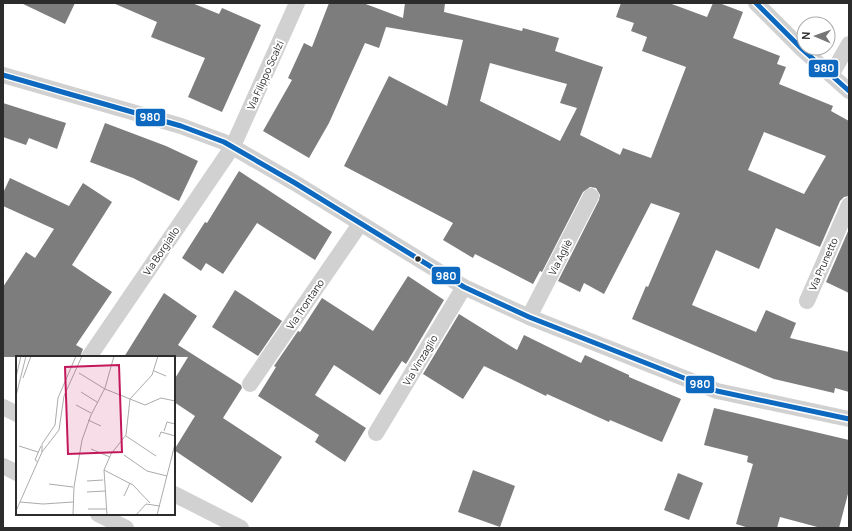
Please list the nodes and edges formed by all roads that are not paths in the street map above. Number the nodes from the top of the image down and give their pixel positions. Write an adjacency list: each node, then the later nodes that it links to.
1 (297, 3): 7 (street, Via Filippo Scalzi)
2 (756, 3): 5 (street)
3 (849, 44): 5 (street)
4 (3, 75): 7 (street)
5 (831, 75): 6 (street)
6 (849, 91)
7 (233, 146): 10 (street); 14 (street, Via Borgiallo)
8 (591, 196): 13 (street, Via Agliè)
9 (849, 205): 12 (street, Via Prunetto)
10 (360, 224): 11 (street); 15 (street, Via Trontano)
11 (464, 287): 13 (street); 19 (street, Via Vinzaglio)
12 (807, 301)
13 (529, 318): 18 (street)
14 (90, 356)
15 (250, 384)
16 (3, 407): 17 (street)
17 (16, 414)
18 (849, 419)
19 (376, 433)
20 (3, 466): 21 (street)
21 (16, 473)
22 (175, 495): 25 (street)
23 (100, 515): 24 (street)
24 (126, 528)
25 (241, 528)

